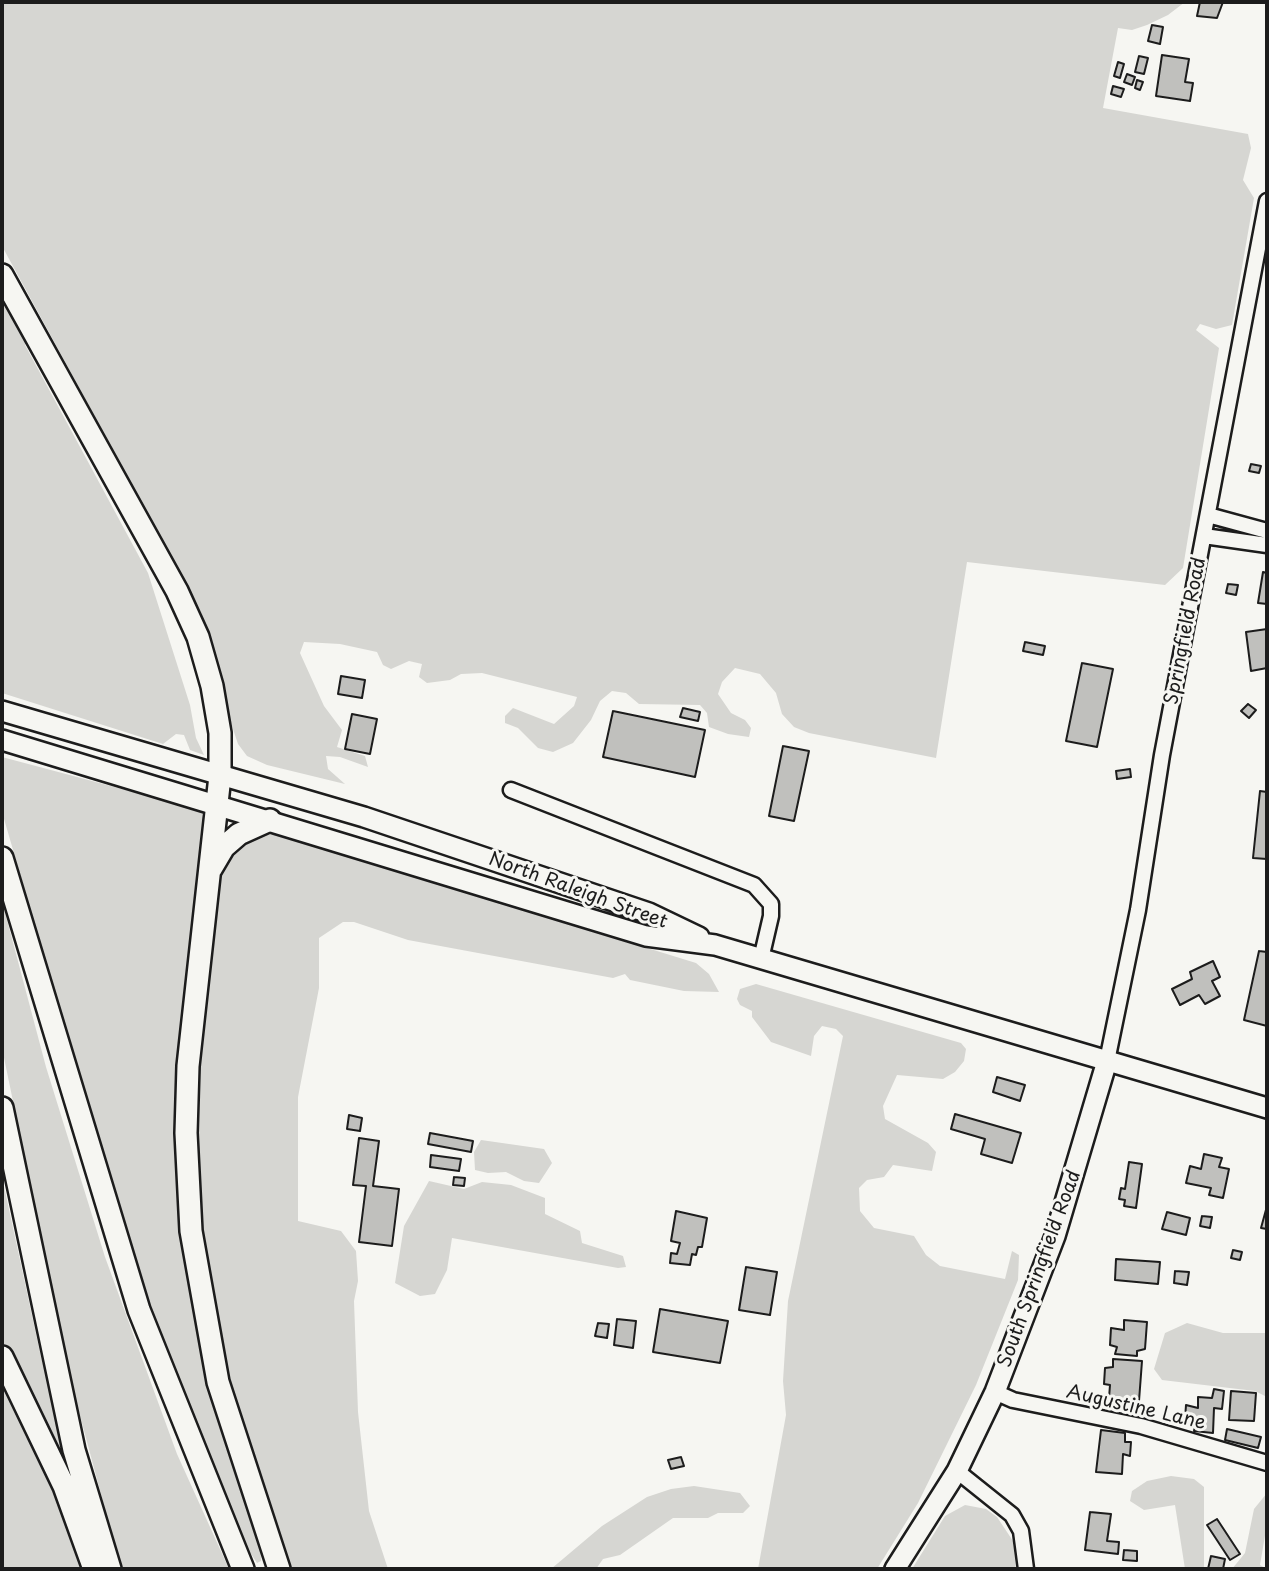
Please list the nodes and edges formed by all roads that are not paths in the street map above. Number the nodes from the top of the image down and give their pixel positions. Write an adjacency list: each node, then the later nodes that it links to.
1 (1267, 201): 3 (street, Springfield Road)
2 (2, 275): 9 (highway)
3 (1208, 515): 4 (street); 5 (street, Springfield Road)
4 (1267, 531)
5 (1204, 536): 6 (street); 17 (street, Springfield Road)
6 (1267, 545)
7 (2, 711): 9 (main road, North Raleigh Street)
8 (2, 740): 11 (main road, North Raleigh Street)
9 (220, 776): 11 (highway); 15 (main road, North Raleigh Street)
10 (511, 790): 16 (street)
11 (216, 804): 12 (main road, North Raleigh Street); 14 (highway)
12 (270, 820): 14 (highway); 15 (main road, North Raleigh Street)
13 (2, 858): 26 (highway)
14 (210, 870): 27 (highway)
15 (715, 945): 16 (main road)
16 (761, 959): 17 (main road)
17 (1107, 1061): 19 (main road); 21 (main road, South Springfield Road)
18 (2, 1108): 25 (highway)
19 (1267, 1108)
20 (2, 1357): 24 (highway)
21 (995, 1392): 22 (street, Augustine Lane); 23 (main road, South Springfield Road)
22 (1267, 1463)
23 (957, 1471): 28 (main road); 29 (street)
24 (94, 1569)
25 (110, 1569)
26 (243, 1569)
27 (279, 1569)
28 (895, 1569)
29 (1026, 1569)

